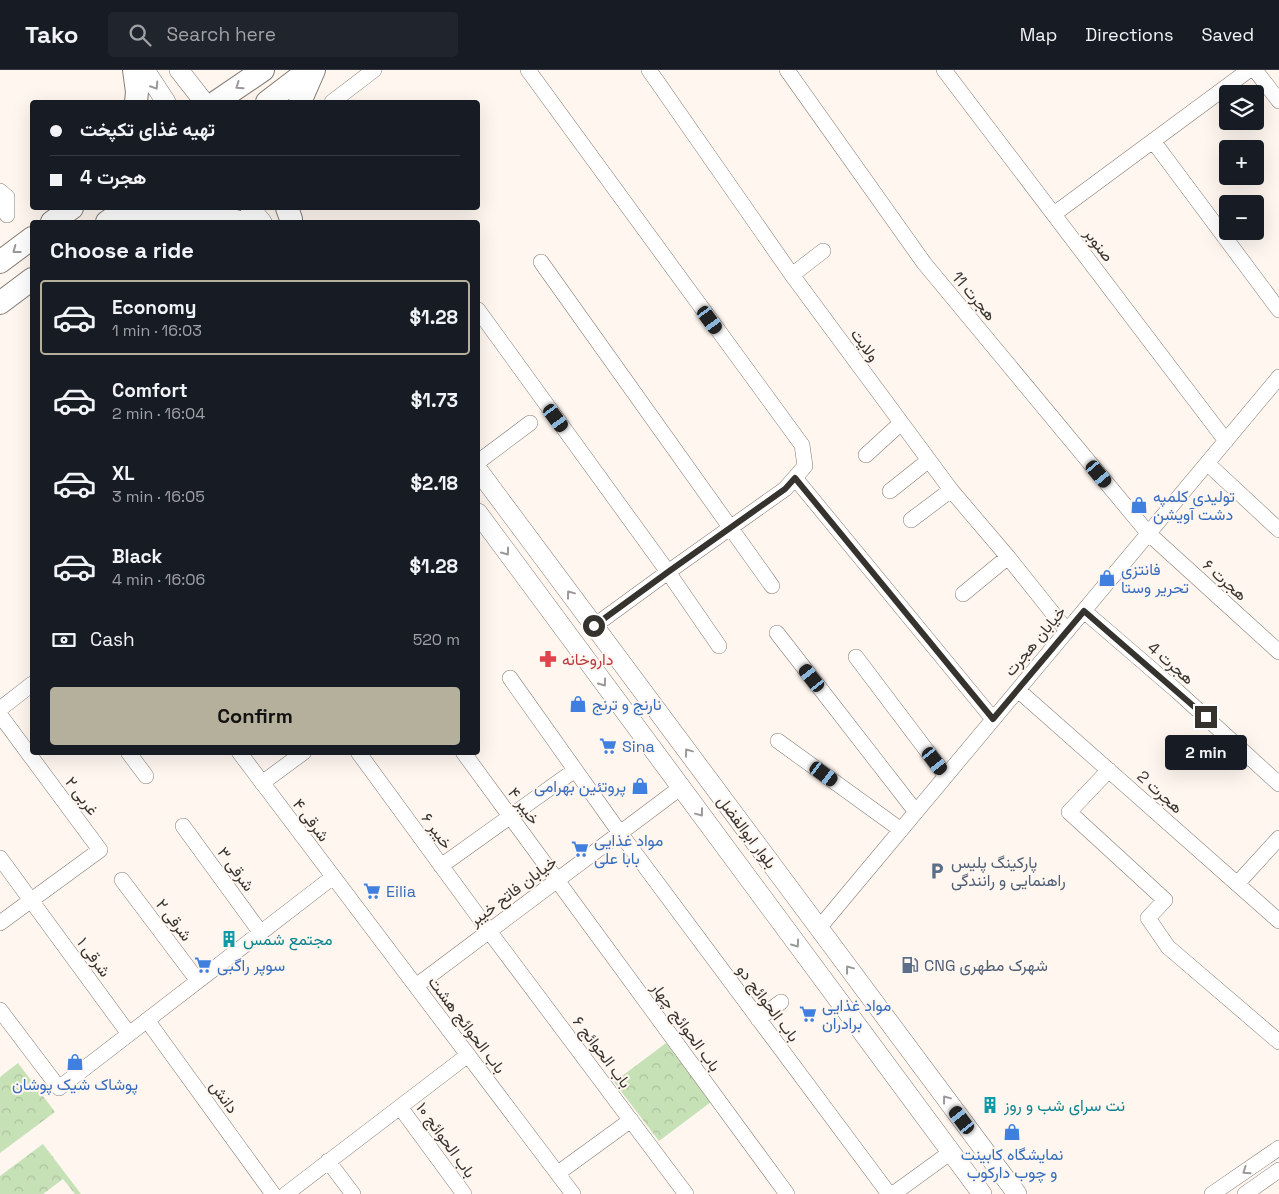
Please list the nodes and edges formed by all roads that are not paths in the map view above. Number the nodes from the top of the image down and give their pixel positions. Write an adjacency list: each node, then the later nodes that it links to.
1 (134, 70): 14 (highway)
2 (145, 70): 15 (main road, one-way to 15)
3 (180, 70): 16 (main road)
4 (263, 70): 17 (highway, one-way to 17)
5 (309, 70): 18 (highway)
6 (314, 70): 19 (highway)
7 (374, 70): 20 (street)
8 (528, 70): 52 (street)
9 (649, 70): 38 (street, ولایت)
10 (787, 70): 61 (street, هجرت 11)
11 (944, 70): 27 (street, صنوبر)
12 (1249, 70): 22 (street)
13 (1255, 70): 21 (street)
14 (136, 100)
15 (165, 100)
16 (202, 100)
17 (219, 100)
18 (270, 100)
19 (301, 100)
20 (335, 100)
21 (1279, 101)
22 (1154, 140): 27 (street); 41 (street)
23 (0, 192): 28 (street)
24 (69, 210): 29 (highway)
25 (124, 210): 30 (highway)
26 (252, 210): 33 (main road)
27 (1054, 214): 46 (street, صنوبر)
28 (2, 216)
29 (55, 220)
30 (110, 220)
31 (140, 220): 32 (highway)
32 (232, 220)
33 (260, 220)
34 (30, 240): 36 (highway, one-way to 36)
35 (823, 251): 38 (street)
36 (0, 262)
37 (541, 262): 59 (street)
38 (792, 275): 45 (street, ولایت)
39 (30, 280): 40 (highway)
40 (0, 303)
41 (1279, 310)
42 (480, 313): 63 (street)
43 (1278, 380): 46 (street, خیابان هجرت)
44 (530, 423): 48 (street)
45 (901, 423): 47 (street); 49 (street, ولایت)
46 (1226, 441): 50 (street, خیابان هجرت)
47 (866, 455)
48 (480, 460)
49 (929, 460): 53 (street); 54 (street, ولایت)
50 (1207, 463): 60 (street); 61 (street, خیابان هجرت)
51 (480, 473): 55 (main road, بلوار ابوالفضل)
52 (795, 478): 59 (street); 78 (street)
53 (890, 490)
54 (951, 490): 58 (street); 62 (street, ولایت)
55 (499, 499): 56 (main road); 67 (main road, بلوار ابوالفضل, one-way to 55)
56 (480, 513)
57 (480, 517): 91 (main road, بلوار ابوالفضل, one-way to 91)
58 (910, 520)
59 (731, 528): 63 (street); 64 (street)
60 (1279, 530)
61 (1148, 534): 66 (street, خیابان هجرت); 71 (street, هجرت ۶)
62 (1008, 557): 65 (street); 68 (street, ولایت)
63 (668, 572): 67 (street); 70 (street)
64 (772, 586)
65 (963, 594)
66 (1084, 611): 68 (street, خیابان هجرت); 90 (street, هجرت 4)
67 (594, 626): 107 (main road, بلوار ابوالفضل, one-way to 67)
68 (1068, 630): 75 (street, خیابان هجرت)
69 (777, 633): 92 (street)
70 (719, 646)
71 (1279, 652)
72 (856, 656): 88 (street)
73 (510, 678): 85 (street, باب الحوائج دو)
74 (30, 686): 76 (street)
75 (1018, 690): 78 (street, خیابان هجرت); 86 (street, هجرت 2)
76 (0, 709)
77 (0, 715): 104 (street, ۲ غربی)
78 (993, 719): 88 (street, خیابان هجرت)
79 (778, 741): 95 (street)
80 (130, 755): 87 (street)
81 (242, 755): 89 (street, ۴ شرقی)
82 (300, 755): 89 (street)
83 (360, 755): 99 (street, خیبر ۶)
84 (465, 755): 93 (street, خیبر ۴)
85 (575, 770): 93 (street); 96 (street, باب الحوائج دو)
86 (1109, 770): 103 (street, هجرت 2); 117 (street)
87 (146, 776)
88 (946, 776): 92 (street, خیابان هجرت)
89 (262, 783): 100 (street, ۴ شرقی)
90 (1279, 784)
91 (680, 788): 96 (street, خیابان فاتح خیبر); 122 (main road, بلوار ابوالفضل, one-way to 122)
92 (916, 812): 95 (street, خیابان هجرت)
93 (510, 817): 99 (street); 102 (street, خیبر ۴)
94 (183, 826): 109 (street, ۳ شرقی)
95 (901, 830): 107 (street, خیابان هجرت)
96 (620, 833): 102 (street, خیابان فاتح خیبر); 114 (street, باب الحوائج دو)
97 (1279, 838): 103 (street)
98 (0, 858): 104 (street, ۱ شرقی)
99 (441, 866): 108 (street, خیبر ۶)
100 (333, 877): 109 (street); 111 (street, باب الحوائج هشت)
101 (122, 880): 110 (street, ۲ شرقی)
102 (556, 881): 108 (street, خیابان فاتح خیبر); 132 (street, باب الحوائج چهار)
103 (1236, 884): 105 (street, هجرت 2)
104 (31, 900): 106 (street); 116 (street, ۱ شرقی)
105 (1279, 921)
106 (0, 923)
107 (819, 928): 136 (main road, بلوار ابوالفضل, one-way to 107)
108 (489, 931): 111 (street, خیابان فاتح خیبر); 120 (street, باب الحوائج ۶)
109 (261, 932): 110 (street)
110 (198, 981): 115 (street)
111 (416, 986): 118 (street, باب الحوائج هشت)
112 (781, 1002): 114 (street)
113 (0, 1010): 116 (street)
114 (758, 1019): 133 (street, باب الحوائج دو)
115 (147, 1020): 116 (street); 126 (street, دانش)
116 (129, 1034)
117 (1279, 1042)
118 (468, 1055): 119 (street); 125 (street, باب الحوائج هشت)
119 (400, 1107): 123 (street); 129 (street, باب الحوائج ۱۰)
120 (631, 1120): 125 (street); 131 (street, باب الحوائج ۶)
121 (1279, 1148): 137 (street, one-way to 137)
122 (951, 1152): 134 (street); 135 (main road, بلوار ابوالفضل)
123 (328, 1161): 127 (street); 128 (street)
124 (1279, 1170): 138 (street)
125 (558, 1174): 130 (street, باب الحوائج هشت)
126 (273, 1194)
127 (286, 1194)
128 (353, 1194)
129 (464, 1194)
130 (573, 1194)
131 (686, 1194)
132 (788, 1194)
133 (889, 1194)
134 (893, 1194)
135 (982, 1194)
136 (1017, 1194)
137 (1212, 1194)
138 (1246, 1194)

